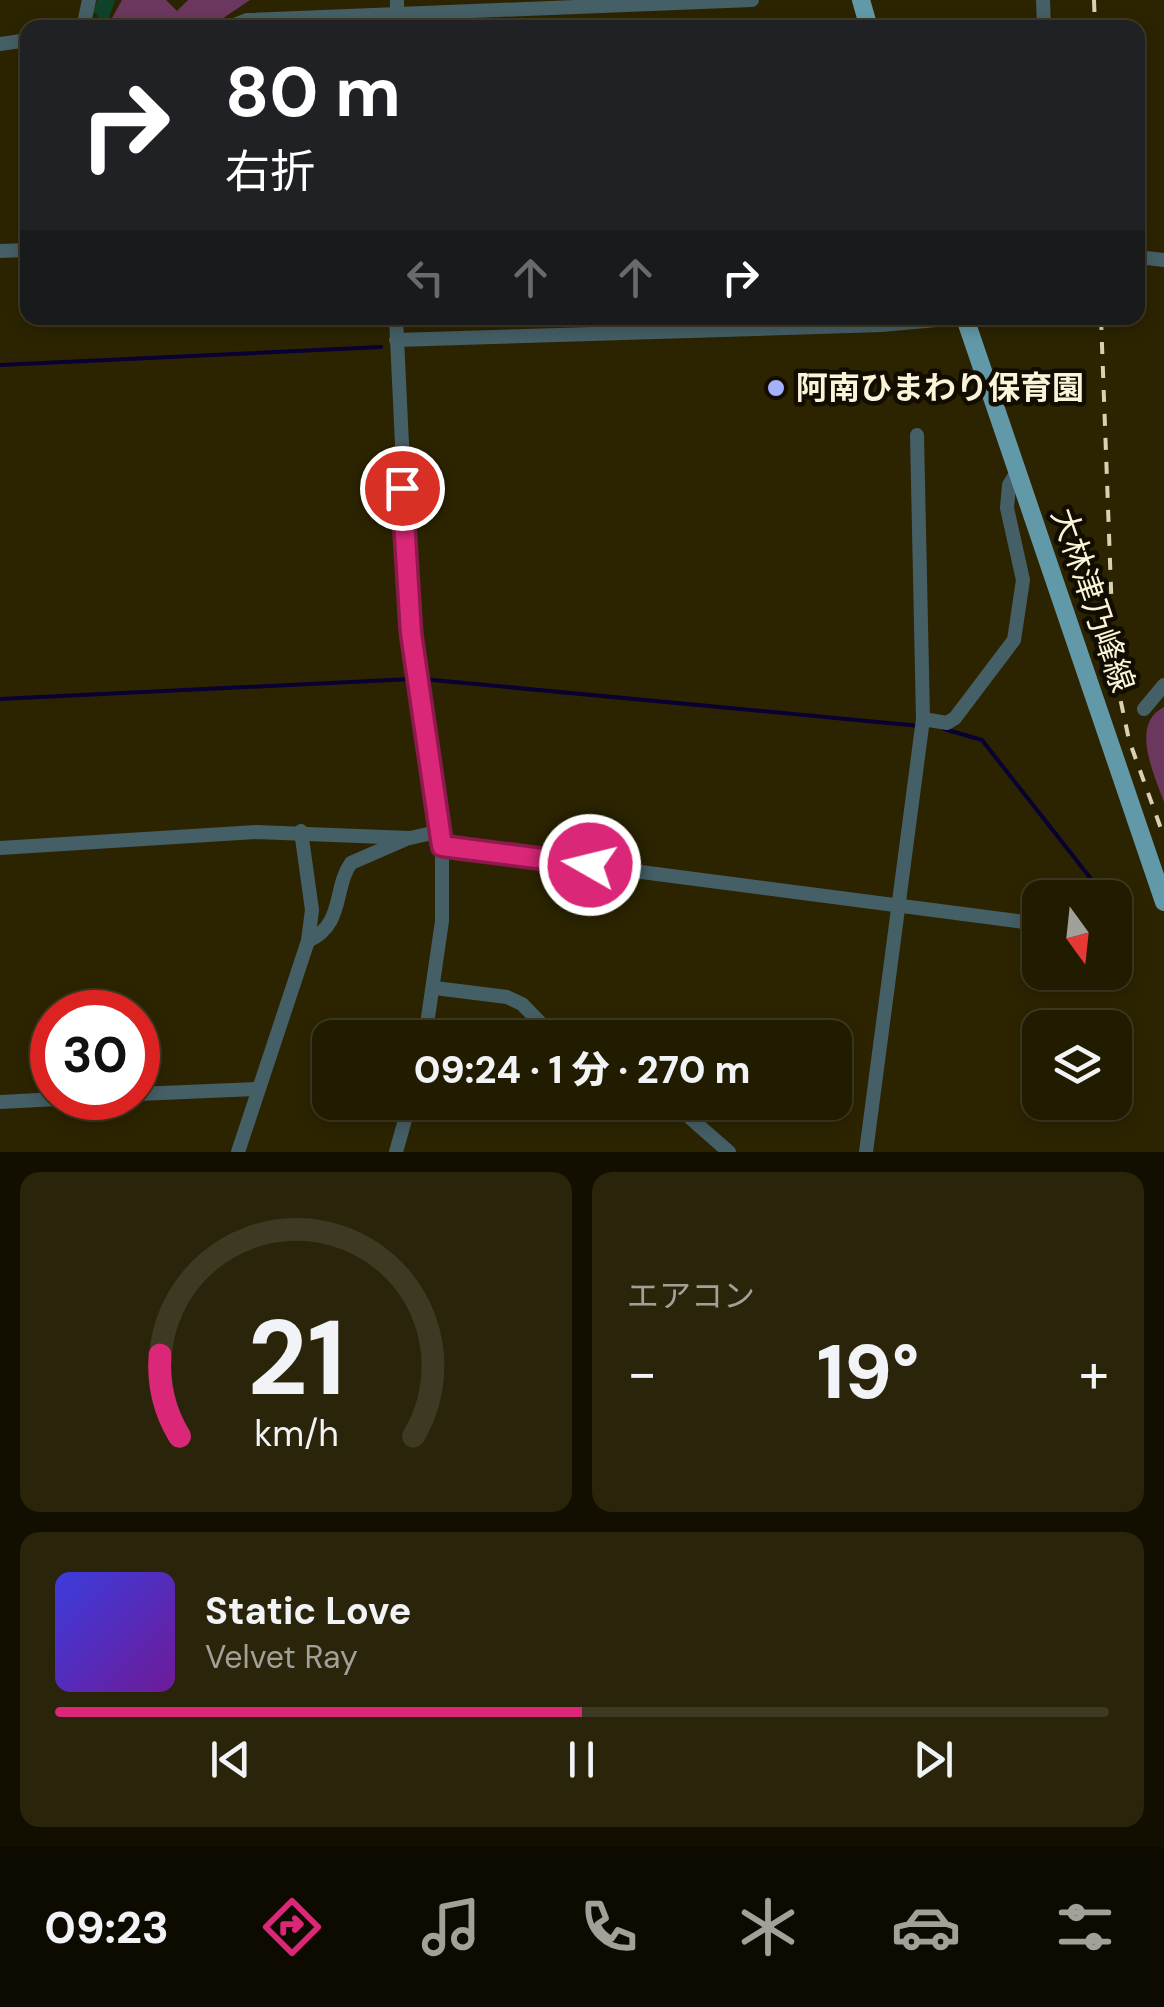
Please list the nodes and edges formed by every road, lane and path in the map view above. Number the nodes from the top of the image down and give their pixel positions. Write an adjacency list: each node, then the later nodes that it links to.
1 (752, 0): 2 (street)
2 (397, 13): 3 (street)
3 (248, 20)
4 (396, 325): 7 (street)
5 (882, 325): 7 (street)
6 (964, 325): 9 (main road, 大林津乃峰線)
7 (396, 340): 15 (street)
8 (917, 435): 12 (street)
9 (1018, 472): 12 (street); 17 (main road, 大林津乃峰線)
10 (1164, 685): 11 (street)
11 (1144, 708)
12 (922, 724): 18 (street)
13 (301, 831): 14 (street); 16 (street); 20 (street)
14 (410, 838): 15 (street); 20 (street)
15 (441, 839): 18 (street); 21 (street)
16 (0, 848)
17 (1164, 902)
18 (898, 906): 19 (street); 33 (street)
19 (1022, 922)
20 (308, 941): 24 (street)
21 (435, 988): 22 (street); 23 (street)
22 (428, 1020)
23 (538, 1020)
24 (258, 1089): 25 (street); 30 (street)
25 (160, 1093)
26 (30, 1100): 27 (street)
27 (0, 1102)
28 (405, 1120): 31 (street)
29 (693, 1120): 32 (street)
30 (238, 1152)
31 (396, 1152)
32 (730, 1152)
33 (866, 1152)

